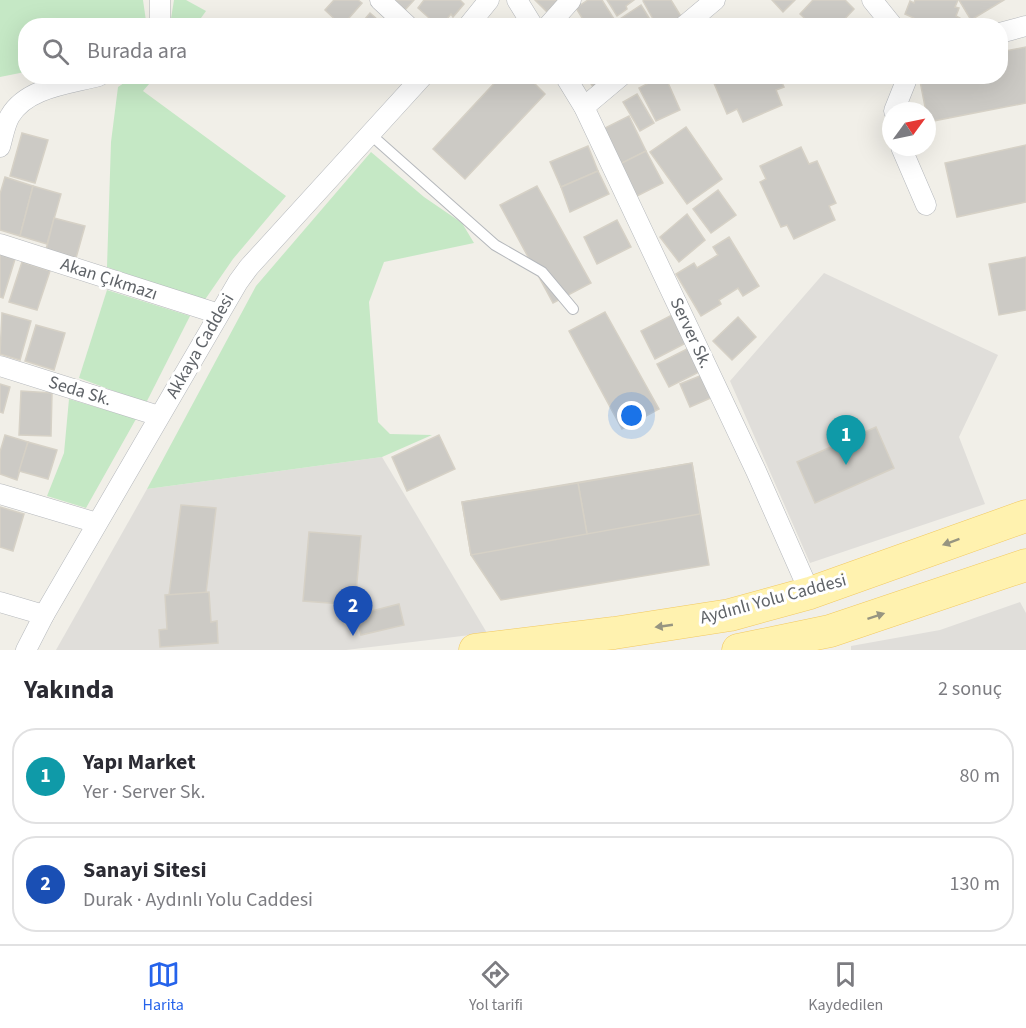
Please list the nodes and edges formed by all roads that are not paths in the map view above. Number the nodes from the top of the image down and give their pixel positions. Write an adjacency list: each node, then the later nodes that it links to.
1 (160, 0): 8 (street)
2 (380, 0): 9 (street)
3 (489, 0): 10 (street)
4 (517, 0): 11 (street)
5 (571, 0): 12 (street)
6 (715, 0): 13 (street)
7 (872, 0): 14 (street)
8 (160, 18)
9 (399, 18)
10 (474, 18)
11 (527, 18)
12 (555, 18)
13 (694, 18)
14 (887, 18)
15 (1026, 26): 16 (street)
16 (1008, 31)
17 (70, 84): 25 (street)
18 (416, 84): 24 (street, Akkaya Caddesi)
19 (570, 84): 23 (street, Server Sk.)
20 (611, 84): 23 (street)
21 (905, 84): 22 (street)
22 (898, 102)
23 (584, 107): 41 (street, Server Sk.)
24 (370, 135): 29 (lane); 30 (street, Akkaya Caddesi)
25 (0, 147)
26 (905, 156): 27 (street)
27 (926, 205)
28 (0, 244): 30 (street, Akan Çıkmazı)
29 (573, 309)
30 (219, 314): 32 (street, Akkaya Caddesi)
31 (0, 366): 32 (street, Seda Sk.)
32 (159, 416): 36 (street, Akkaya Caddesi)
33 (0, 494): 36 (street)
34 (1026, 510): 37 (main road)
35 (1026, 516): 37 (main road, Aydınlı Yolu Caddesi)
36 (97, 523): 43 (street, Akkaya Caddesi)
37 (991, 528): 41 (main road, Aydınlı Yolu Caddesi, one-way to 41)
38 (1026, 565): 40 (main road)
39 (1026, 571): 40 (main road)
40 (988, 578): 46 (main road, one-way to 40)
41 (810, 593): 45 (main road, Aydınlı Yolu Caddesi, one-way to 45)
42 (0, 602): 43 (street)
43 (44, 615): 44 (street, Akkaya Caddesi)
44 (26, 650)
45 (475, 650)
46 (738, 650)

